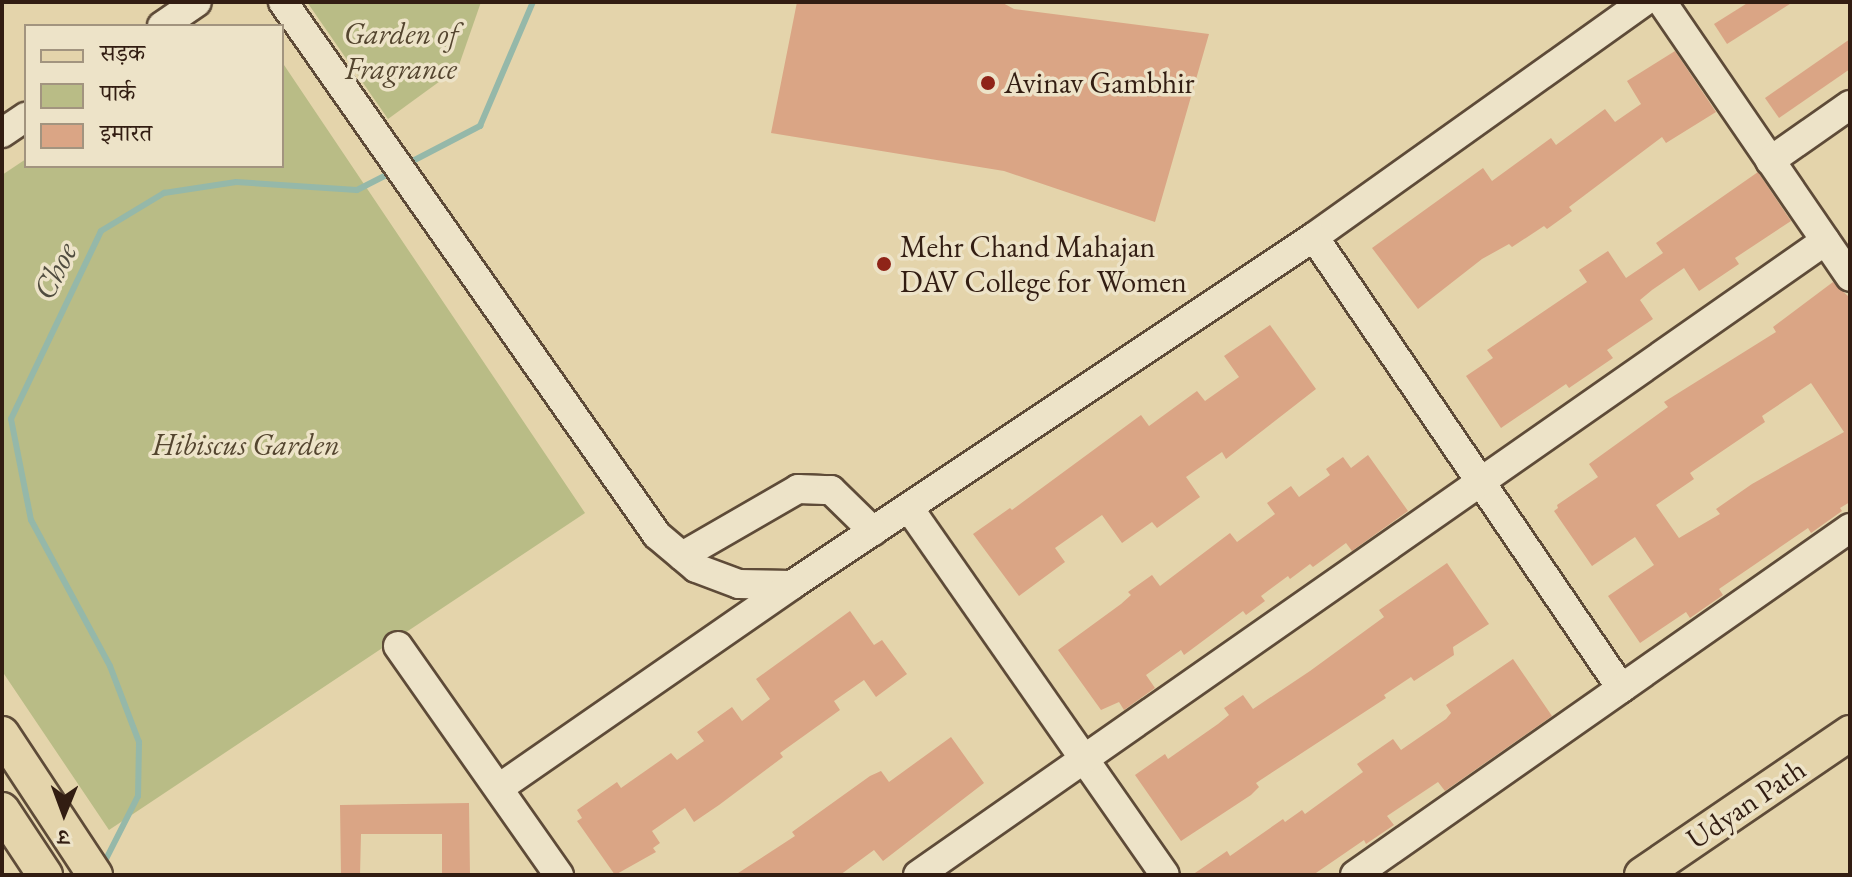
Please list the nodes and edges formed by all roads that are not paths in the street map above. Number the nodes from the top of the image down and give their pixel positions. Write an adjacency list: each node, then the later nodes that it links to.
1 (197, 2): 5 (street)
2 (283, 2): 17 (street)
3 (1643, 2): 10 (street)
4 (1662, 2): 9 (street)
5 (165, 24)
6 (1850, 105): 9 (street)
7 (24, 118): 8 (street)
8 (2, 133)
9 (1770, 161): 11 (street)
10 (1314, 237): 13 (street); 14 (street)
11 (1825, 241): 12 (street); 13 (street)
12 (1850, 277)
13 (1479, 484): 20 (street); 23 (street)
14 (909, 508): 16 (street); 23 (street)
15 (1850, 528): 20 (street)
16 (873, 531): 17 (street); 18 (street)
17 (682, 556): 18 (street)
18 (792, 585): 25 (street)
19 (398, 646): 25 (street)
20 (1621, 688): 32 (street)
21 (1850, 733): 33 (main road, Udyan Path)
22 (2, 734): 27 (main road)
23 (1083, 760): 30 (street); 31 (street)
24 (1850, 760): 34 (main road, Udyan Path)
25 (499, 788): 29 (street)
26 (2, 810): 28 (main road)
27 (88, 864)
28 (45, 875)
29 (559, 875)
30 (918, 875)
31 (1165, 875)
32 (1355, 875)
33 (1642, 875)
34 (1683, 875)

